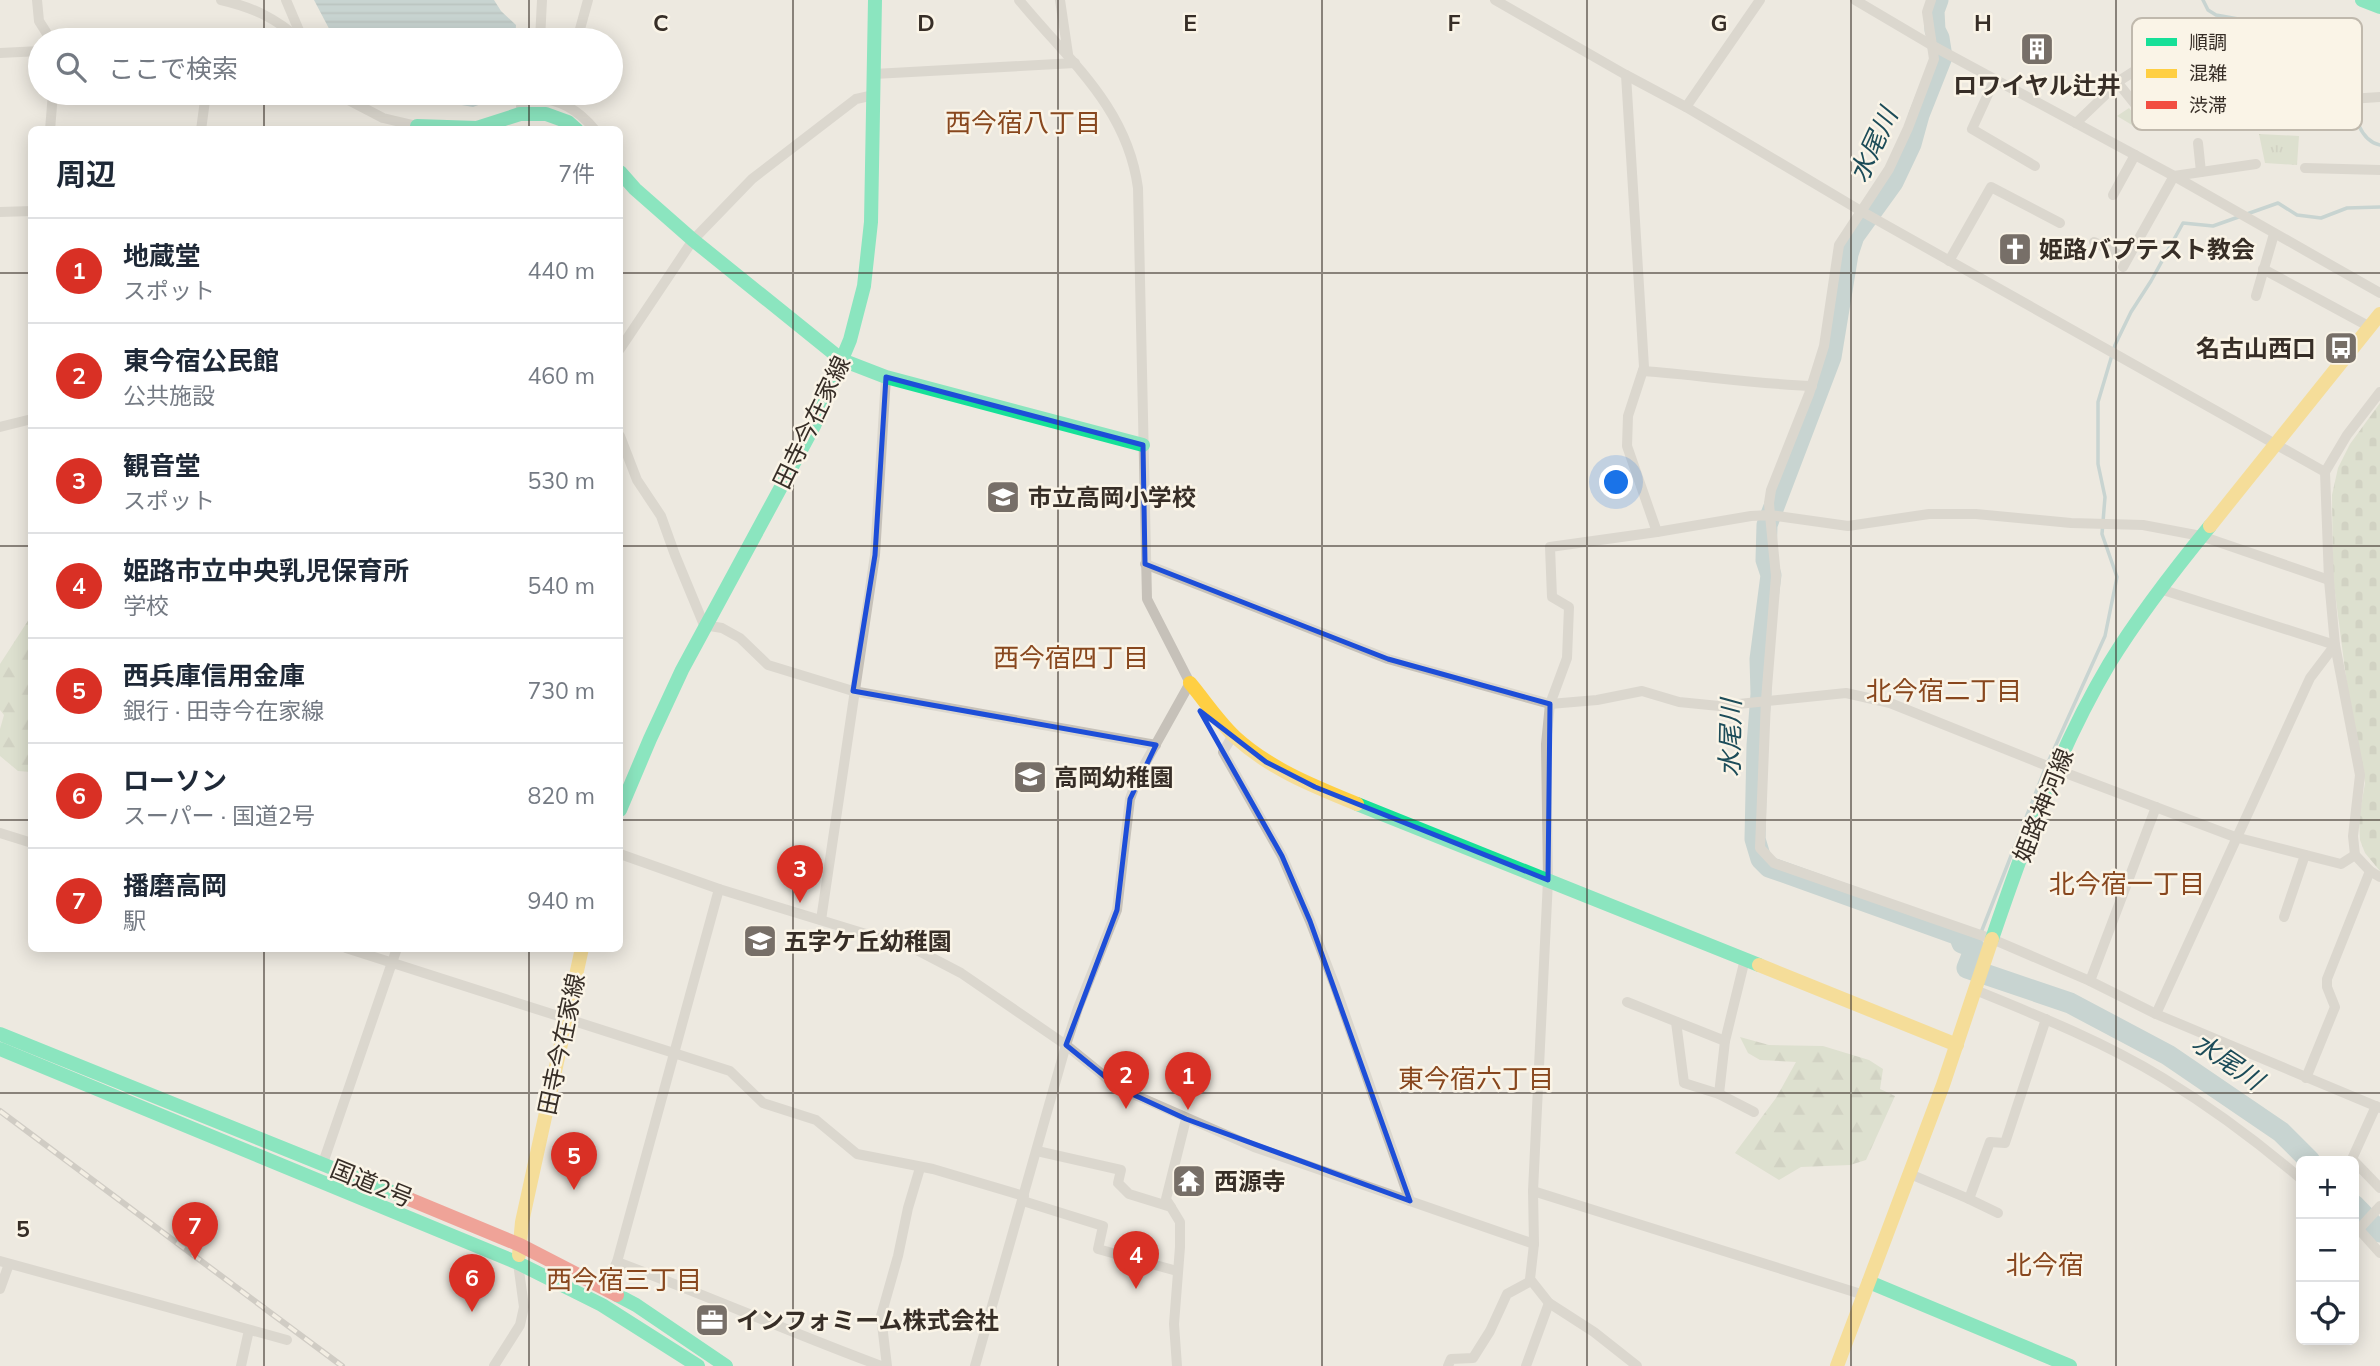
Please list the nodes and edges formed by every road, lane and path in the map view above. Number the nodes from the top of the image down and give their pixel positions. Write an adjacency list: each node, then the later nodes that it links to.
1 (37, 0): 15 (street)
2 (221, 0): 16 (street)
3 (286, 0): 17 (street)
4 (542, 0): 18 (street)
5 (588, 0): 19 (street)
6 (875, 0): 25 (main road, 田寺今在家線)
7 (1018, 0): 23 (street)
8 (1060, 0): 23 (street)
9 (1495, 0): 27 (street)
10 (1760, 0): 39 (street)
11 (1855, 0): 20 (street)
12 (1931, 0): 20 (street)
13 (2362, 0): 14 (main road)
14 (2380, 8)
15 (43, 28)
16 (288, 28)
17 (296, 28)
18 (541, 28)
19 (580, 28)
20 (1933, 46): 28 (street); 59 (street)
21 (28, 52): 22 (street)
22 (0, 53)
23 (1068, 54): 24 (street)
24 (1075, 63): 25 (street); 80 (street)
25 (874, 74): 30 (main road, 田寺今在家線)
26 (2132, 74): 29 (street)
27 (1626, 75): 39 (street); 73 (street)
28 (1995, 79): 41 (street); 51 (street)
29 (2118, 83): 33 (street); 41 (street)
30 (874, 95): 63 (street); 72 (main road, 田寺今在家線)
31 (2380, 97): 32 (street)
32 (2362, 98)
33 (2132, 100)
34 (52, 105): 42 (street)
35 (204, 105): 43 (street)
36 (358, 105): 44 (street)
37 (522, 105): 40 (street)
38 (569, 105): 47 (street)
39 (1686, 107): 59 (street)
40 (520, 114): 45 (main road); 46 (main road)
41 (2076, 123): 49 (street)
42 (50, 126)
43 (202, 126)
44 (410, 126)
45 (483, 126)
46 (572, 126)
47 (591, 126)
48 (2198, 143): 54 (street)
49 (2135, 155): 56 (street); 57 (street)
50 (2256, 164): 54 (street)
51 (2035, 166)
52 (2305, 167): 53 (street)
53 (2380, 170)
54 (2202, 172): 56 (street)
55 (623, 175): 63 (main road)
56 (2174, 176): 62 (street); 64 (street)
57 (2113, 194)
58 (28, 211): 60 (street)
59 (1861, 211): 65 (street); 75 (street)
60 (0, 212)
61 (2060, 223): 65 (street)
62 (2274, 234): 66 (street); 67 (street)
63 (693, 240): 71 (street); 72 (main road)
64 (2094, 242)
65 (1949, 261): 81 (street)
66 (2263, 269): 68 (street); 70 (street)
67 (2380, 293)
68 (2256, 296)
69 (2380, 314): 70 (main road, 姫路神河線)
70 (2370, 327): 81 (main road, 姫路神河線)
71 (623, 345)
72 (842, 360): 74 (main road); 89 (main road, 田寺今在家線)
73 (1643, 372): 75 (street); 84 (street)
74 (886, 377): 80 (main road); 92 (street)
75 (1812, 386): 83 (street)
76 (2380, 392): 82 (street)
77 (28, 420): 78 (street)
78 (0, 427)
79 (623, 444): 89 (street)
80 (1143, 445): 86 (street)
81 (2273, 445): 82 (street); 85 (main road, 姫路神河線)
82 (2325, 472): 87 (street)
83 (1770, 515): 84 (street); 85 (street); 93 (street)
84 (1657, 532): 94 (street)
85 (2202, 536): 87 (street); 88 (main road, 姫路神河線)
86 (1145, 564): 91 (street); 94 (street)
87 (2329, 580): 90 (street)
88 (2160, 589): 90 (street); 97 (main road, 姫路神河線)
89 (704, 625): 92 (street); 98 (main road, 田寺今在家線)
90 (2335, 645): 101 (street); 105 (street)
91 (1190, 683): 95 (main road); 96 (street)
92 (853, 691): 96 (street); 111 (street)
93 (1766, 700): 94 (street); 97 (street); 112 (street)
94 (1550, 704): 108 (street)
95 (1233, 735): 108 (main road); 145 (street)
96 (1156, 745): 127 (street)
97 (2055, 769): 99 (street); 112 (main road, 姫路神河線)
98 (623, 802)
99 (2157, 807): 101 (street); 118 (street)
100 (0, 833): 102 (street)
101 (2235, 837): 104 (street); 121 (street)
102 (28, 843)
103 (623, 855): 109 (street)
104 (2305, 855): 105 (street); 110 (street)
105 (2356, 855): 106 (street)
106 (2370, 871): 107 (street); 131 (street)
107 (2380, 877)
108 (1548, 880): 116 (main road); 142 (street)
109 (719, 889): 111 (street); 130 (street)
110 (2284, 917)
111 (821, 920): 127 (street)
112 (1991, 942): 118 (street); 119 (main road, 姫路神河線)
113 (358, 952): 117 (street)
114 (396, 952): 117 (street)
115 (581, 952): 122 (main road, 田寺今在家線)
116 (1745, 960): 126 (street); 128 (main road)
117 (392, 964): 122 (street); 137 (street)
118 (2090, 981): 121 (street)
119 (1976, 988): 123 (street); 128 (main road, 姫路神河線)
120 (1627, 1002): 124 (street)
121 (2156, 1014): 131 (street)
122 (566, 1019): 130 (street); 152 (main road, 田寺今在家線)
123 (2046, 1019): 140 (street); 144 (street)
124 (1676, 1022): 126 (street); 132 (street)
125 (0, 1034): 137 (main road, 国道2号)
126 (1725, 1041): 132 (street)
127 (1066, 1045): 135 (street); 136 (street)
128 (1957, 1045): 139 (main road, 姫路神河線)
129 (0, 1049): 156 (main road, 国道2号)
130 (674, 1054): 138 (street); 155 (street)
131 (2306, 1078): 133 (street)
132 (1719, 1094): 134 (street)
133 (2378, 1107): 141 (street)
134 (1754, 1112)
135 (1186, 1119): 145 (street); 147 (street)
136 (1037, 1151): 143 (street); 147 (street)
137 (323, 1163): 152 (main road, 国道2号)
138 (920, 1168): 143 (street); 170 (street)
139 (1910, 1174): 144 (street); 161 (main road, 姫路神河線)
140 (2296, 1174)
141 (2380, 1188)
142 (1533, 1191): 151 (street); 161 (street)
143 (1023, 1198): 157 (street); 171 (street)
144 (1969, 1199): 148 (street)
145 (1410, 1201): 151 (street)
146 (2380, 1206): 149 (street)
147 (1171, 1207): 157 (street)
148 (1998, 1213)
149 (2359, 1224)
150 (2359, 1230): 153 (street)
151 (1534, 1244): 158 (street)
152 (520, 1245): 156 (main road, 田寺今在家線); 159 (main road, 国道2号)
153 (2380, 1253)
154 (4, 1262): 160 (street); 163 (street)
155 (617, 1262): 159 (street); 169 (street)
156 (518, 1263): 166 (street); 167 (main road, 国道2号)
157 (1177, 1271): 172 (street)
158 (1531, 1281): 162 (street); 173 (street)
159 (604, 1287): 168 (main road, 国道2号)
160 (0, 1289)
161 (1866, 1289): 176 (main road, 姫路神河線); 177 (main road)
162 (1549, 1303): 174 (street); 175 (street)
163 (249, 1330): 164 (street); 165 (street)
164 (287, 1340)
165 (241, 1366)
166 (494, 1366)
167 (698, 1366)
168 (726, 1366)
169 (881, 1366)
170 (887, 1366)
171 (975, 1366)
172 (1177, 1366)
173 (1448, 1366)
174 (1526, 1366)
175 (1637, 1366)
176 (1838, 1366)
177 (2070, 1366)

